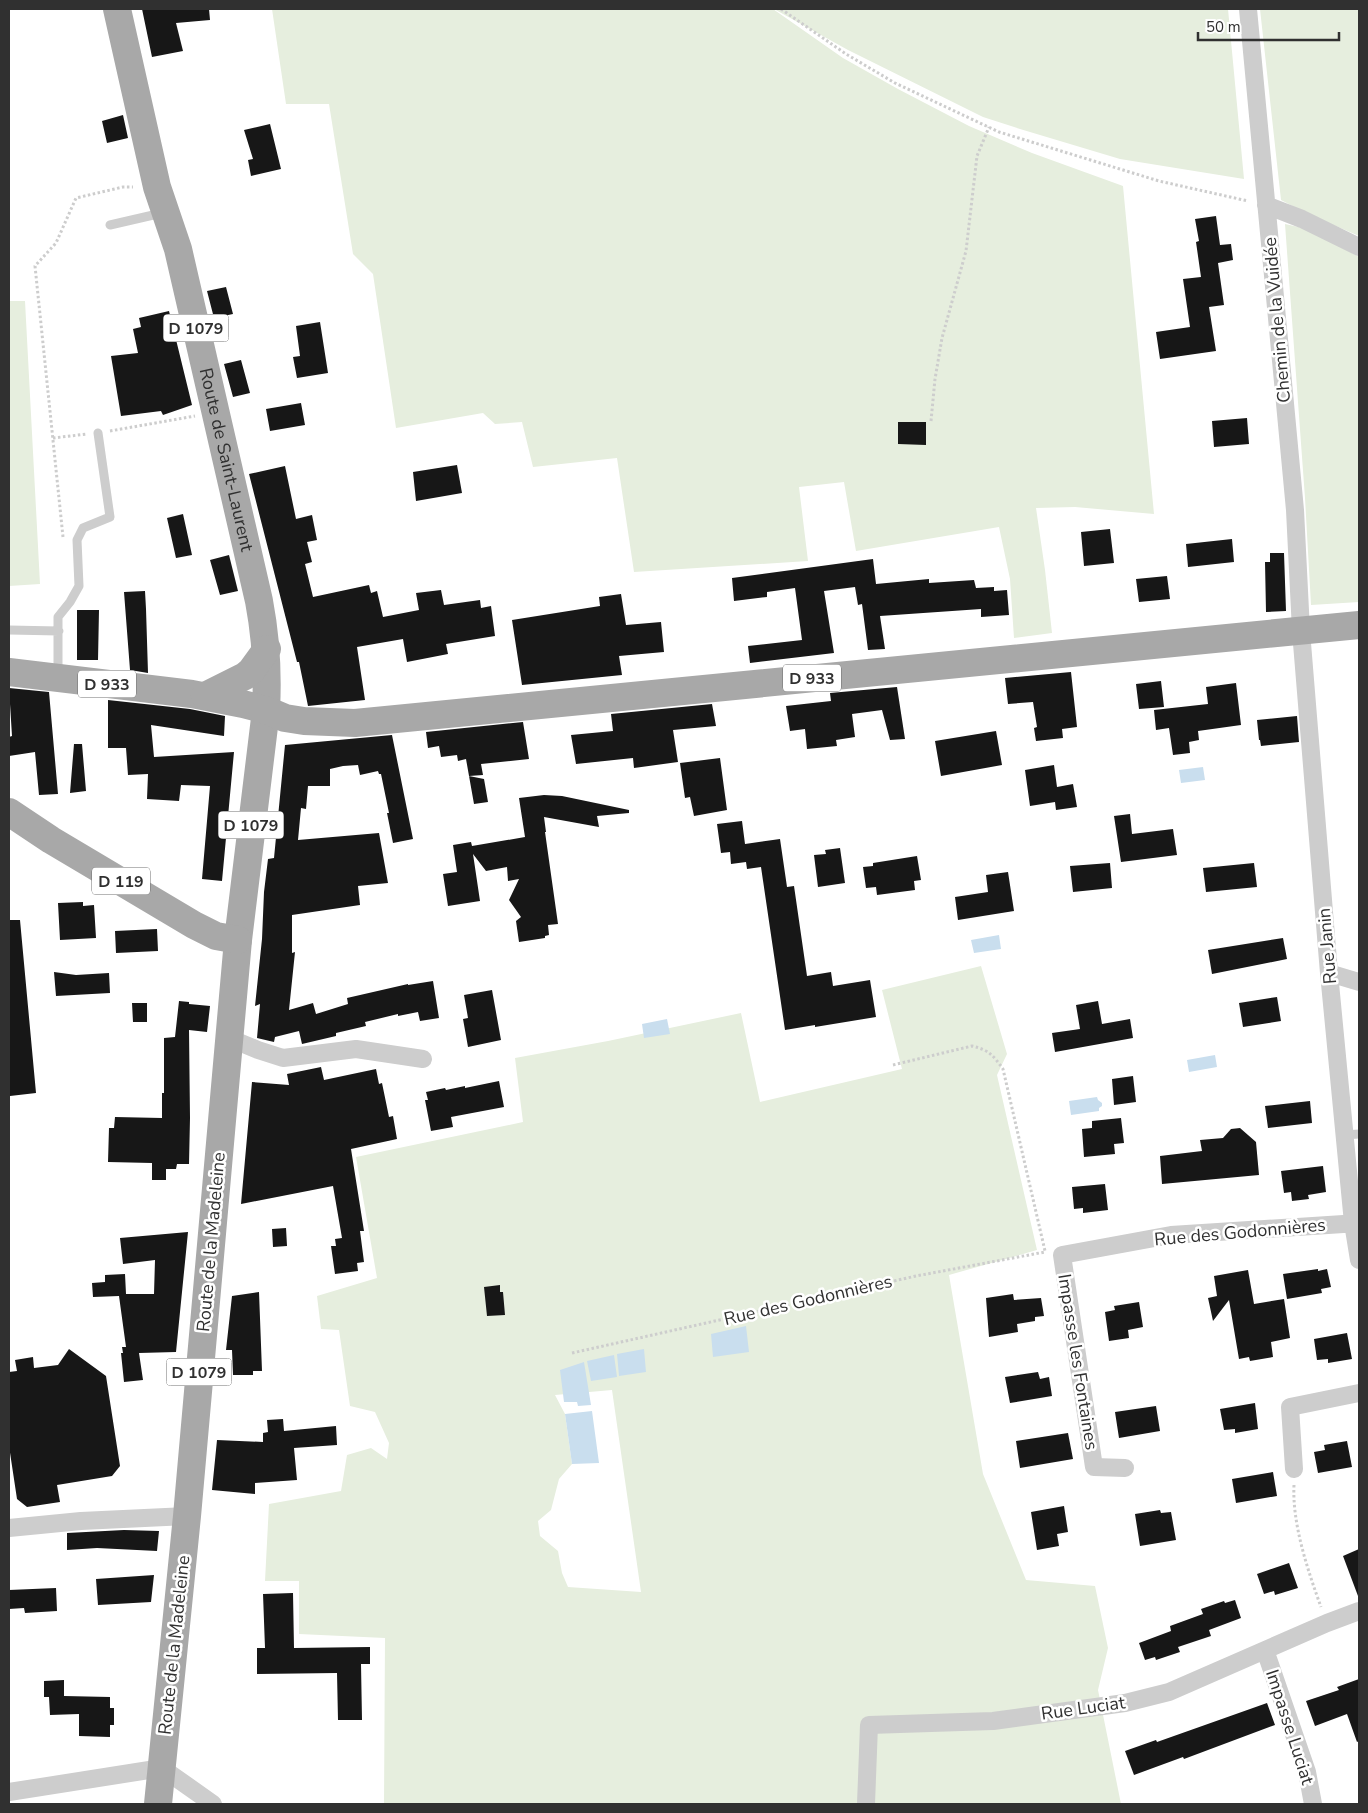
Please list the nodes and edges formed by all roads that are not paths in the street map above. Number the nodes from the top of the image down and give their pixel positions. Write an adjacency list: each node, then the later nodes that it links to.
1 (118, 9): 3 (main road, Route de Saint-Laurent / D 1079)
2 (1248, 9): 4 (street, Chemin de la Vuidée)
3 (160, 200): 5 (lane); 12 (main road, Route de Saint-Laurent / D 1079)
4 (1266, 205): 6 (street); 11 (street, Chemin de la Vuidée)
5 (110, 224)
6 (1359, 247)
7 (98, 433): 10 (lane)
8 (1359, 625): 11 (main road, D 933)
9 (9, 630): 10 (lane)
10 (59, 631): 14 (lane)
11 (1300, 631): 16 (main road, D 933); 19 (street, Rue Janin)
12 (267, 649): 15 (main road); 16 (main road, Route de Saint-Laurent / D 1079)
13 (9, 672): 14 (main road, D 933)
14 (58, 679): 15 (main road, D 933)
15 (205, 696): 16 (main road, D 933)
16 (266, 710): 18 (main road, Route de la Madeleine / D 1079)
17 (9, 812): 18 (main road, D 119)
18 (238, 940): 21 (main road, Route de la Madeleine / D 1079)
19 (1329, 973): 20 (street); 23 (street, Rue Janin)
20 (1359, 982)
21 (229, 1038): 22 (street); 30 (main road, Route de la Madeleine / D 1079)
22 (423, 1059)
23 (1352, 1134): 24 (street, Rue Janin)
24 (1356, 1223): 25 (street, Rue des Godonnières); 26 (street, Rue Janin)
25 (1054, 1254): 28 (street, Impasse les Fontaines)
26 (1359, 1260)
27 (1359, 1393): 29 (street)
28 (1125, 1468)
29 (1294, 1470)
30 (187, 1516): 31 (street); 34 (main road, Route de la Madeleine / D 1079)
31 (9, 1528)
32 (1359, 1611): 33 (street, Rue Luciat)
33 (1265, 1650): 38 (street, Rue Luciat); 39 (street, Impasse Luciat)
34 (162, 1768): 35 (street); 36 (main road, Route de la Madeleine / D 1079); 37 (street)
35 (9, 1792)
36 (158, 1804)
37 (214, 1804)
38 (866, 1804)
39 (1314, 1804)

